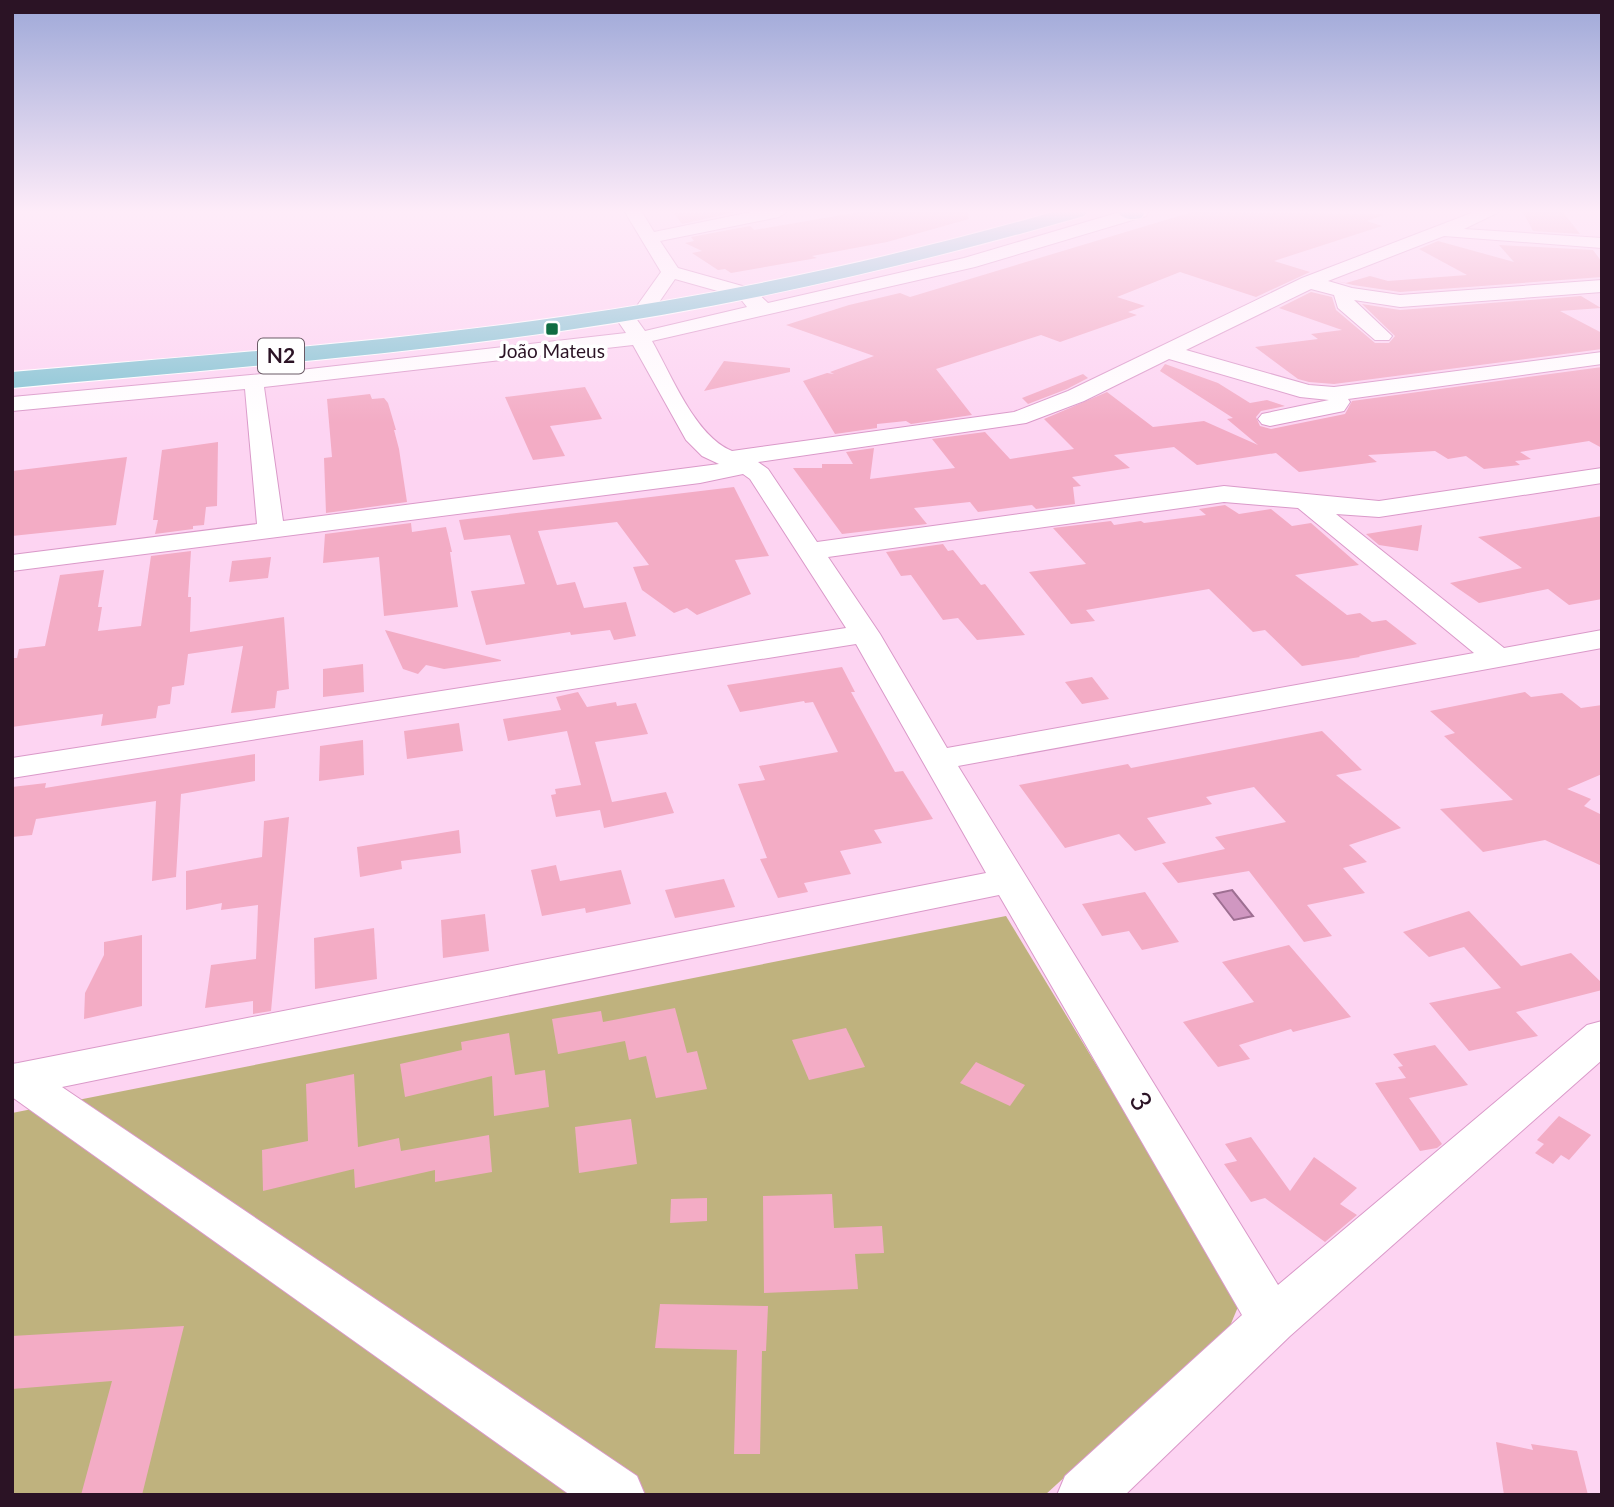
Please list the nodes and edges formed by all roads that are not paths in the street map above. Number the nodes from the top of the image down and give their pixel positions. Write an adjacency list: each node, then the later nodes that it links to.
1 (663, 282): 11 (street)
2 (710, 282): 9 (street)
3 (798, 282): 9 (main road, N2)
4 (885, 282): 10 (street)
5 (1309, 282): 13 (street)
6 (1310, 282): 8 (street)
7 (1602, 286): 8 (street)
8 (1343, 292): 12 (street)
9 (746, 293): 10 (street); 11 (main road, N2)
10 (766, 310): 11 (street)
11 (636, 321): 15 (main road, N2); 18 (street); 20 (street, 3)
12 (1382, 336)
13 (1164, 351): 17 (street); 20 (street)
14 (1602, 358): 17 (street)
15 (12, 380)
16 (254, 391): 23 (street)
17 (1334, 394): 19 (street)
18 (12, 404)
19 (1270, 419)
20 (737, 462): 23 (street); 24 (street, 3)
21 (1602, 475): 22 (street)
22 (1304, 502): 24 (street); 28 (street)
23 (271, 530): 25 (street)
24 (810, 551): 26 (street, 3)
25 (12, 563)
26 (865, 634): 29 (street, 3); 30 (street)
27 (1602, 639): 28 (street)
28 (1497, 657): 29 (street)
29 (937, 760): 31 (street, 3)
30 (12, 768)
31 (1009, 881): 33 (street); 34 (street, 3)
32 (1602, 1036): 34 (street)
33 (15, 1080): 35 (street)
34 (1272, 1320): 36 (street)
35 (617, 1495)
36 (1085, 1495)

